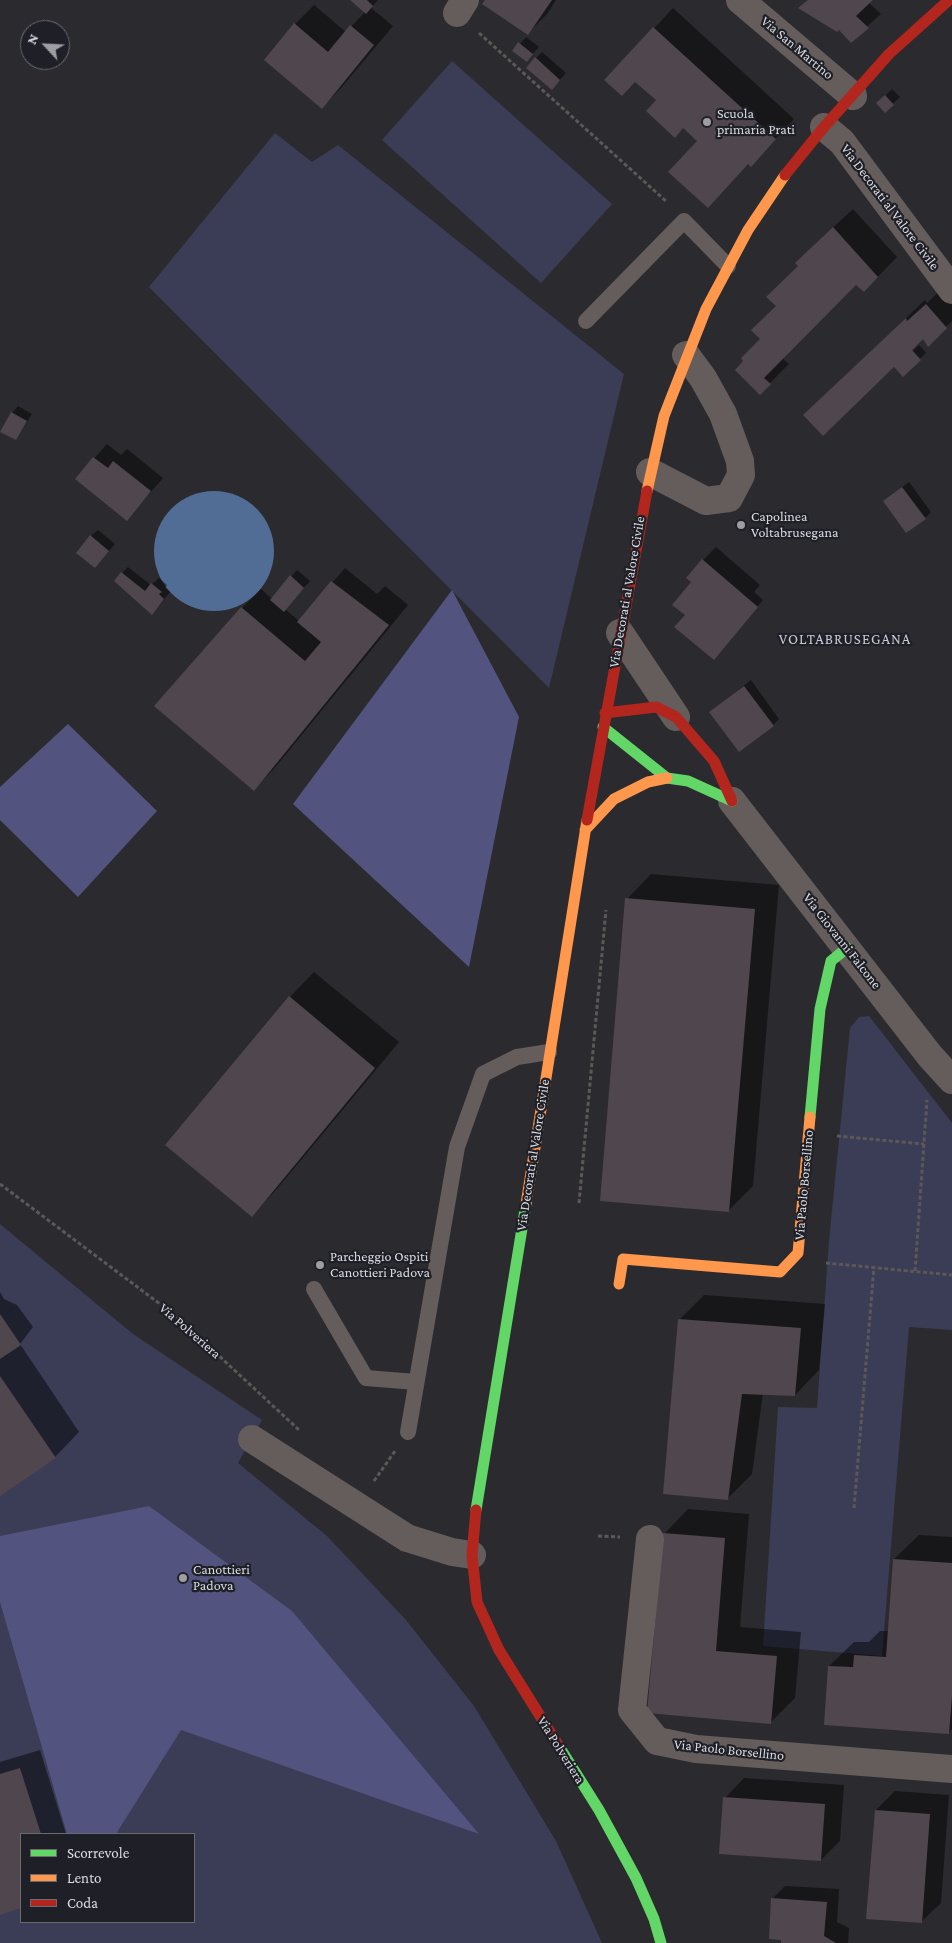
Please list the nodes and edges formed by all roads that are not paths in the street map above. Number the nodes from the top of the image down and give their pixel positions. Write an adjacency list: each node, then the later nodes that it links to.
1 (740, 0): 3 (street, Via San Martino)
2 (949, 0): 3 (street, Via Decorati al Valore Civile)
3 (853, 96): 4 (street, Via Decorati al Valore Civile)
4 (824, 127): 5 (street, Via Decorati al Valore Civile); 6 (street, Via Decorati al Valore Civile)
5 (728, 266): 7 (lane); 8 (street, Via Decorati al Valore Civile)
6 (952, 290)
7 (586, 321)
8 (686, 354): 9 (street, Via Decorati al Valore Civile); 9 (street)
9 (650, 472): 10 (street, Via Decorati al Valore Civile)
10 (620, 633): 11 (street, Via Decorati al Valore Civile); 12 (street)
11 (606, 713): 12 (street); 13 (street, Via Decorati al Valore Civile)
12 (676, 717): 15 (street)
13 (603, 727): 14 (street); 16 (street, Via Decorati al Valore Civile)
14 (667, 778): 15 (street); 16 (street)
15 (732, 801): 17 (street, Via Giovanni Falcone)
16 (585, 830): 18 (street, Via Decorati al Valore Civile)
17 (848, 948): 19 (street, Via Giovanni Falcone); 20 (street, Via Paolo Borsellino)
18 (549, 1052): 22 (lane); 25 (street, Via Decorati al Valore Civile)
19 (952, 1080)
20 (619, 1284)
21 (314, 1289): 22 (lane)
22 (416, 1382): 23 (lane)
23 (408, 1432)
24 (252, 1439): 27 (street)
25 (482, 1481): 27 (street, Via Polveriera)
26 (650, 1539): 28 (street, Via Paolo Borsellino)
27 (472, 1554): 29 (street, Via Polveriera)
28 (952, 1769)
29 (661, 1943)

